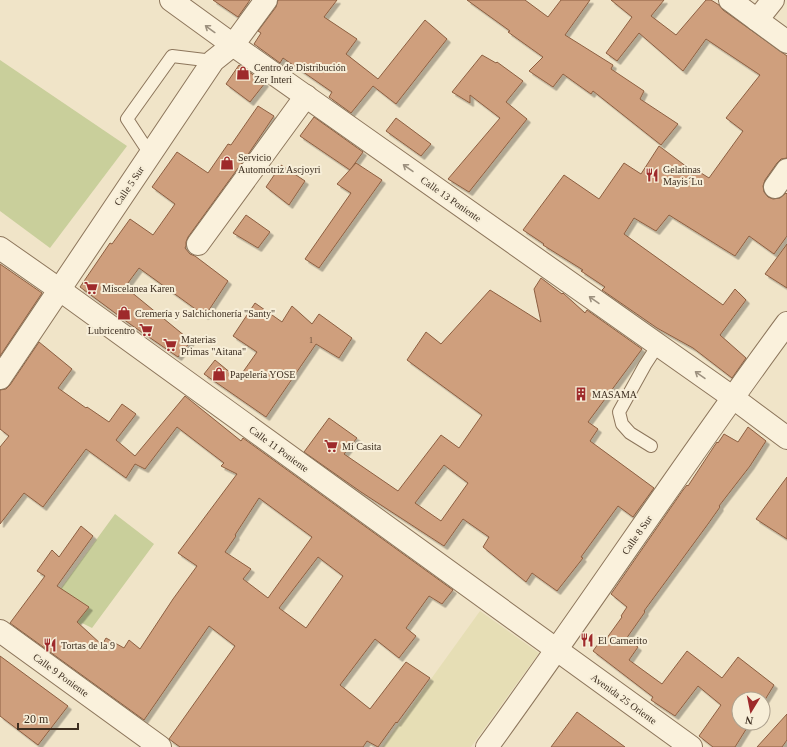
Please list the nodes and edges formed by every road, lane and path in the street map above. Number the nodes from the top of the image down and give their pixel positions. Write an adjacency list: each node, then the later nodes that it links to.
1 (172, 0): 7 (street, Calle 13 Poniente, one-way to 1)
2 (266, 0): 7 (street, Calle 5 Sur)
3 (730, 0): 5 (street)
4 (773, 0): 5 (street)
5 (757, 20): 6 (street)
6 (787, 42)
7 (233, 45): 8 (street, Calle 5 Sur); 9 (street, Calle 13 Poniente)
8 (213, 61): 10 (street, Calle 5 Sur); 10 (lane)
9 (306, 96): 11 (street); 15 (street, Calle 13 Poniente, one-way to 9)
10 (150, 154): 13 (street, Calle 5 Sur)
11 (198, 244)
12 (0, 248): 13 (street, Calle 11 Poniente)
13 (60, 290): 16 (street, Calle 5 Sur); 21 (street, Calle 11 Poniente)
14 (787, 323): 17 (street, Calle 8 Sur)
15 (658, 345): 17 (street, Calle 13 Poniente, one-way to 15); 19 (lane)
16 (0, 378)
17 (732, 397): 18 (street, Calle 13 Poniente); 21 (street, Calle 8 Sur)
18 (787, 438)
19 (651, 446)
20 (0, 631): 22 (street, Calle 9 Poniente)
21 (557, 650): 23 (street, Calle 8 Sur); 24 (street, Avenida 25 Oriente)
22 (160, 747)
23 (487, 747)
24 (691, 747)

